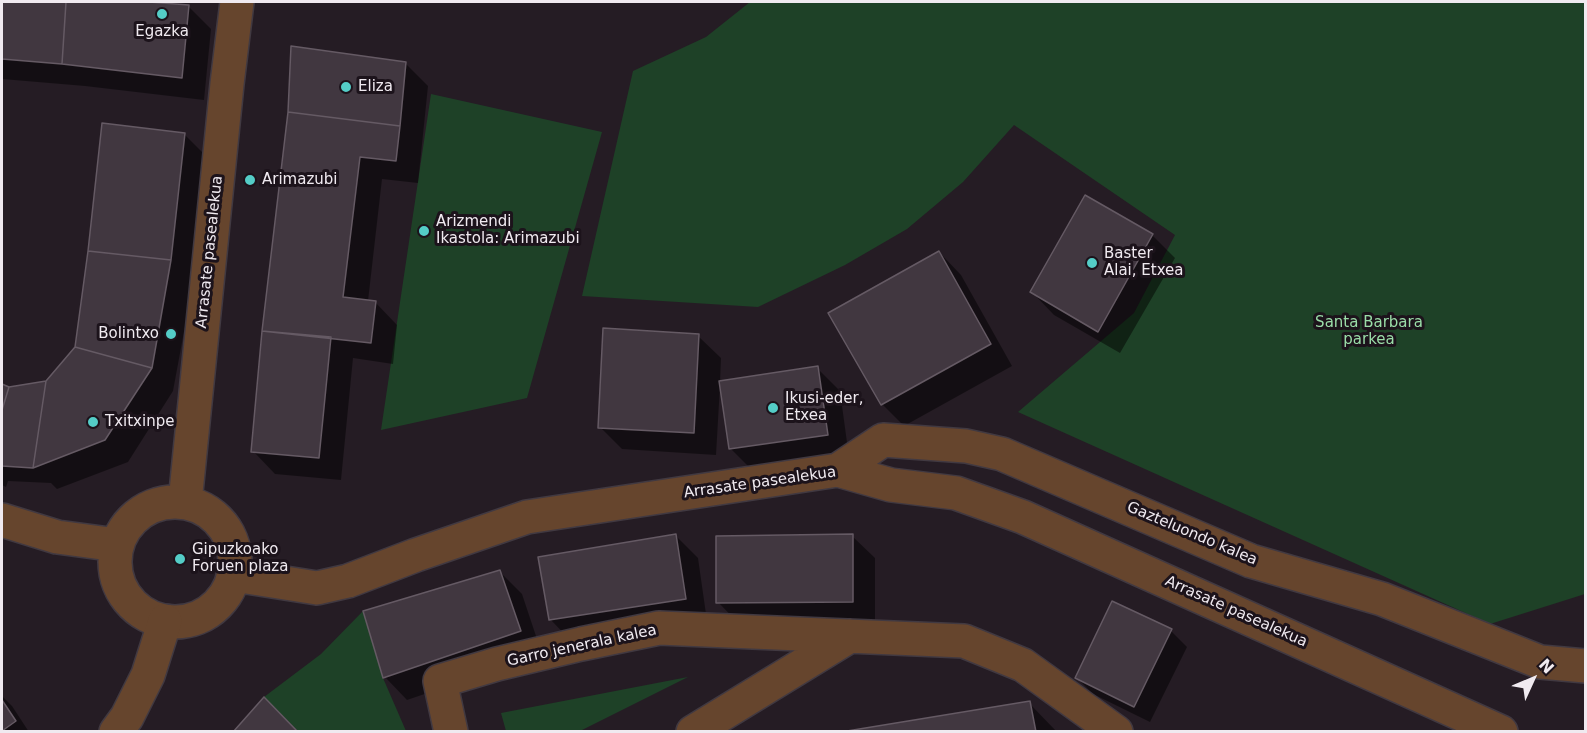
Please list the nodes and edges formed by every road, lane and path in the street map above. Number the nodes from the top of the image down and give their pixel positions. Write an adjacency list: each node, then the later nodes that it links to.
1 (237, 2): 3 (street, Arrasate pasealekua)
2 (837, 470): 6 (street, Arrasate pasealekua); 9 (street, Gazteluondo kalea); 14 (street, Arrasate pasealekua)
3 (185, 502): 5 (street); 6 (street)
4 (2, 520): 5 (street)
5 (117, 545): 7 (street)
6 (234, 575): 7 (street)
7 (165, 621): 10 (street)
8 (850, 636): 11 (street, Garro jenerala kalea); 12 (street); 13 (street, Garro jenerala kalea)
9 (1586, 666)
10 (116, 732)
11 (451, 732)
12 (693, 732)
13 (1116, 732)
14 (1501, 732)

